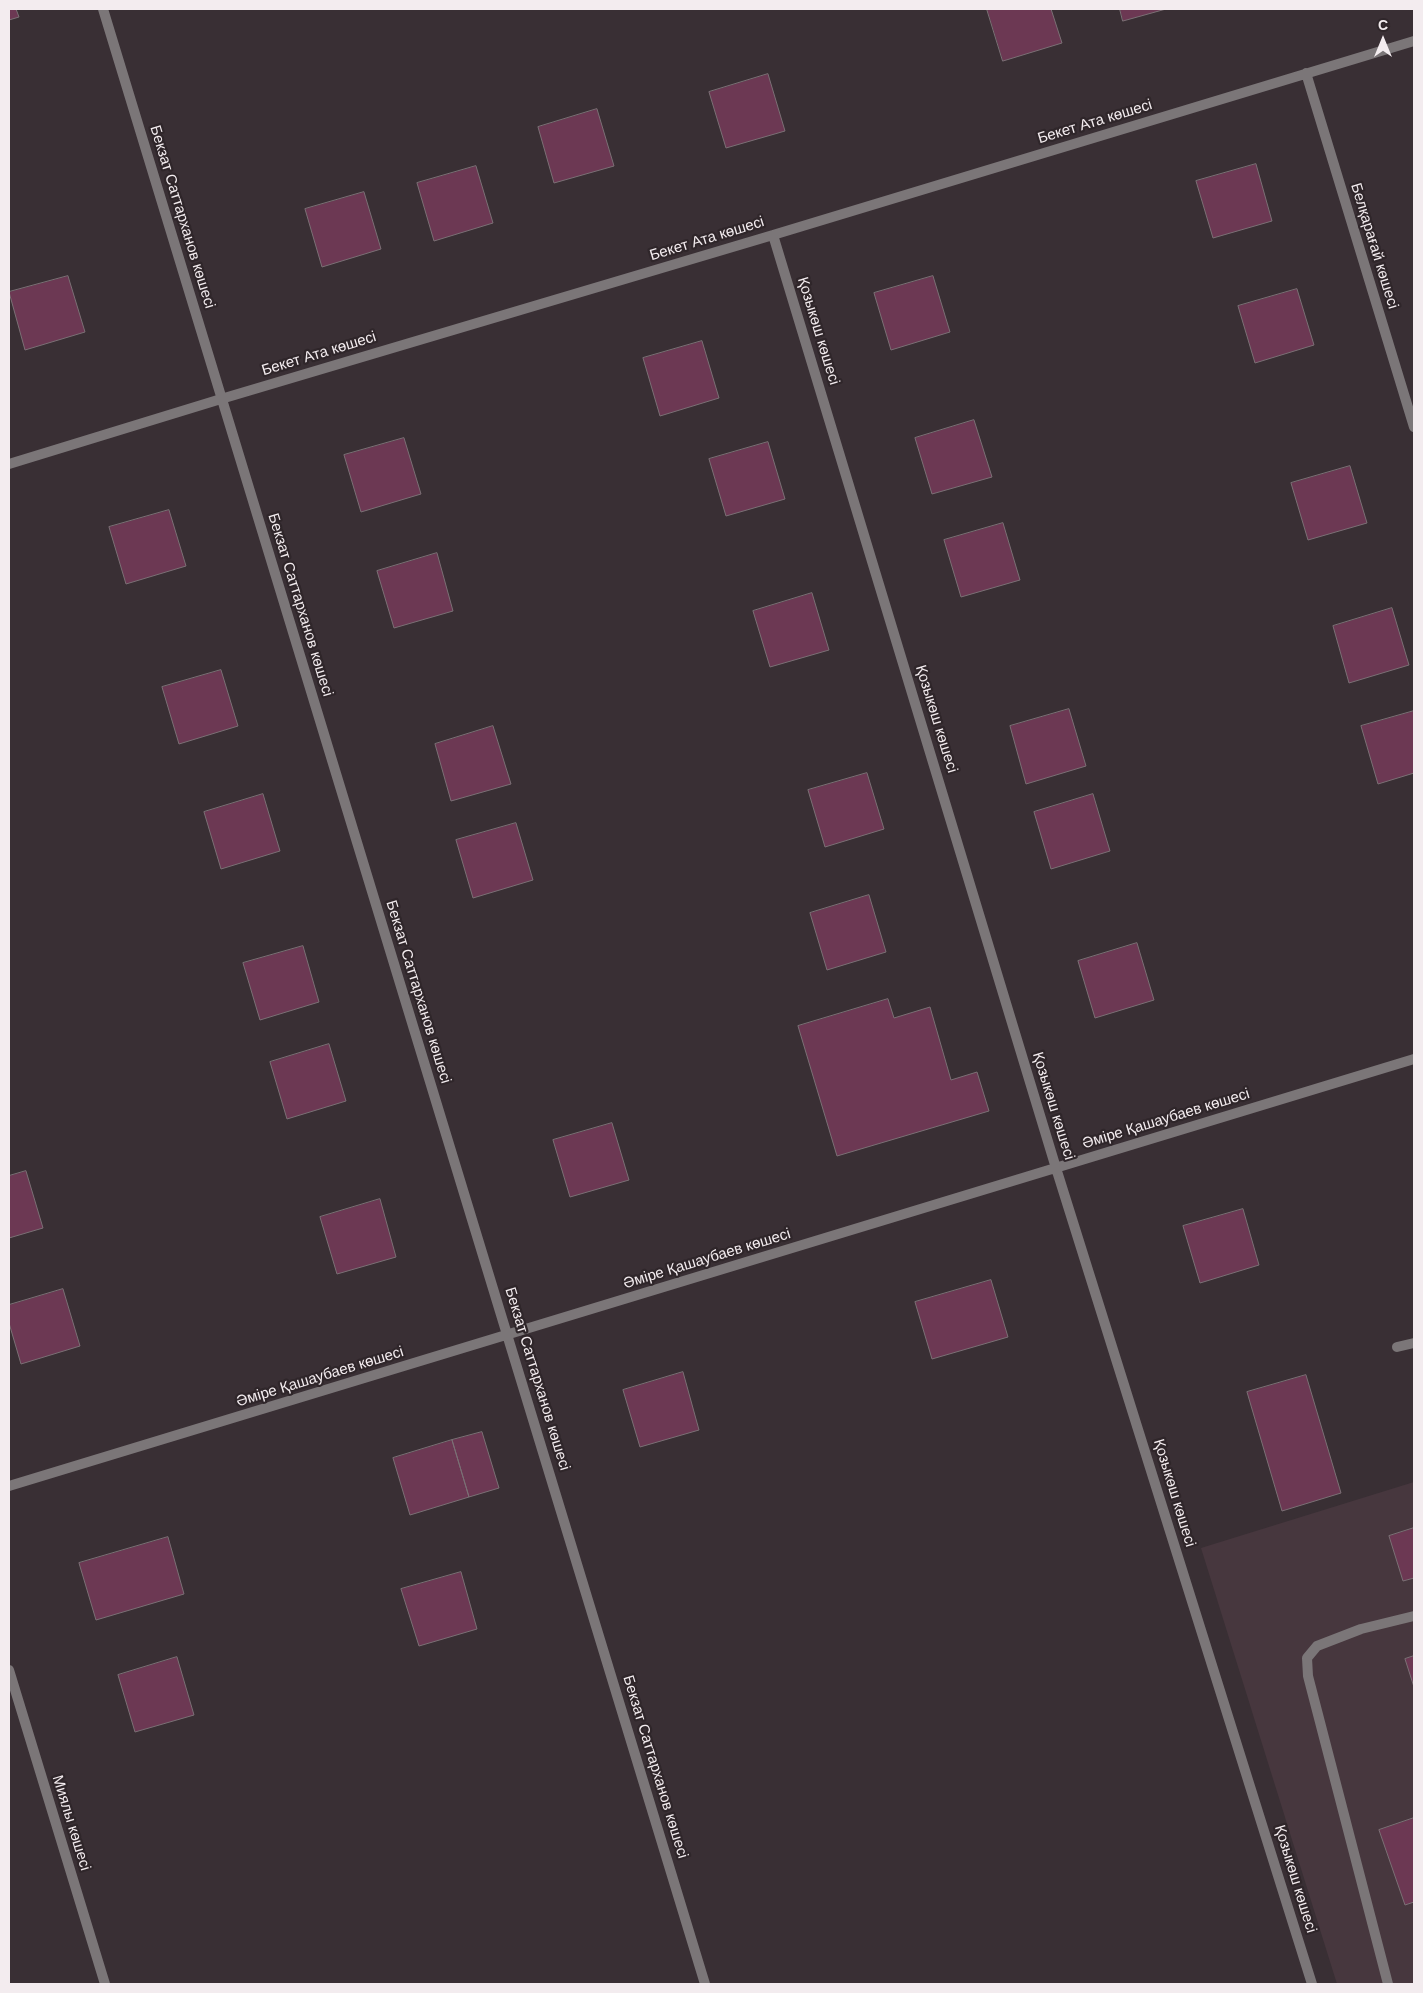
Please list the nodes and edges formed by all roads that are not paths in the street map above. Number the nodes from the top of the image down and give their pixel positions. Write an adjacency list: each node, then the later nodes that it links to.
1 (103, 9): 5 (street, Бекзат Саттарханов көшесі)
2 (1414, 41): 3 (street, Бекет Ата көшесі)
3 (1306, 73): 4 (street, Бекет Ата көшесі); 6 (street, Белқарағай көшесі)
4 (773, 235): 5 (street, Бекет Ата көшесі); 9 (street, Қозыкөш көшесі)
5 (221, 399): 7 (street, Бекет Ата көшесі); 10 (street, Бекзат Саттарханов көшесі)
6 (1414, 427)
7 (9, 464)
8 (1414, 1058): 9 (street, Әміре Қашаубаев көшесі)
9 (1056, 1168): 10 (street, Әміре Қашаубаев көшесі); 18 (street, Қозыкөш көшесі)
10 (508, 1335): 13 (street, Әміре Қашаубаев көшесі); 17 (street, Бекзат Саттарханов көшесі)
11 (1414, 1343): 12 (street)
12 (1397, 1347)
13 (9, 1486)
14 (1414, 1616): 19 (street)
15 (9, 1670): 16 (street, Миялы көшесі)
16 (105, 1984)
17 (705, 1984)
18 (1312, 1984)
19 (1388, 1984)

